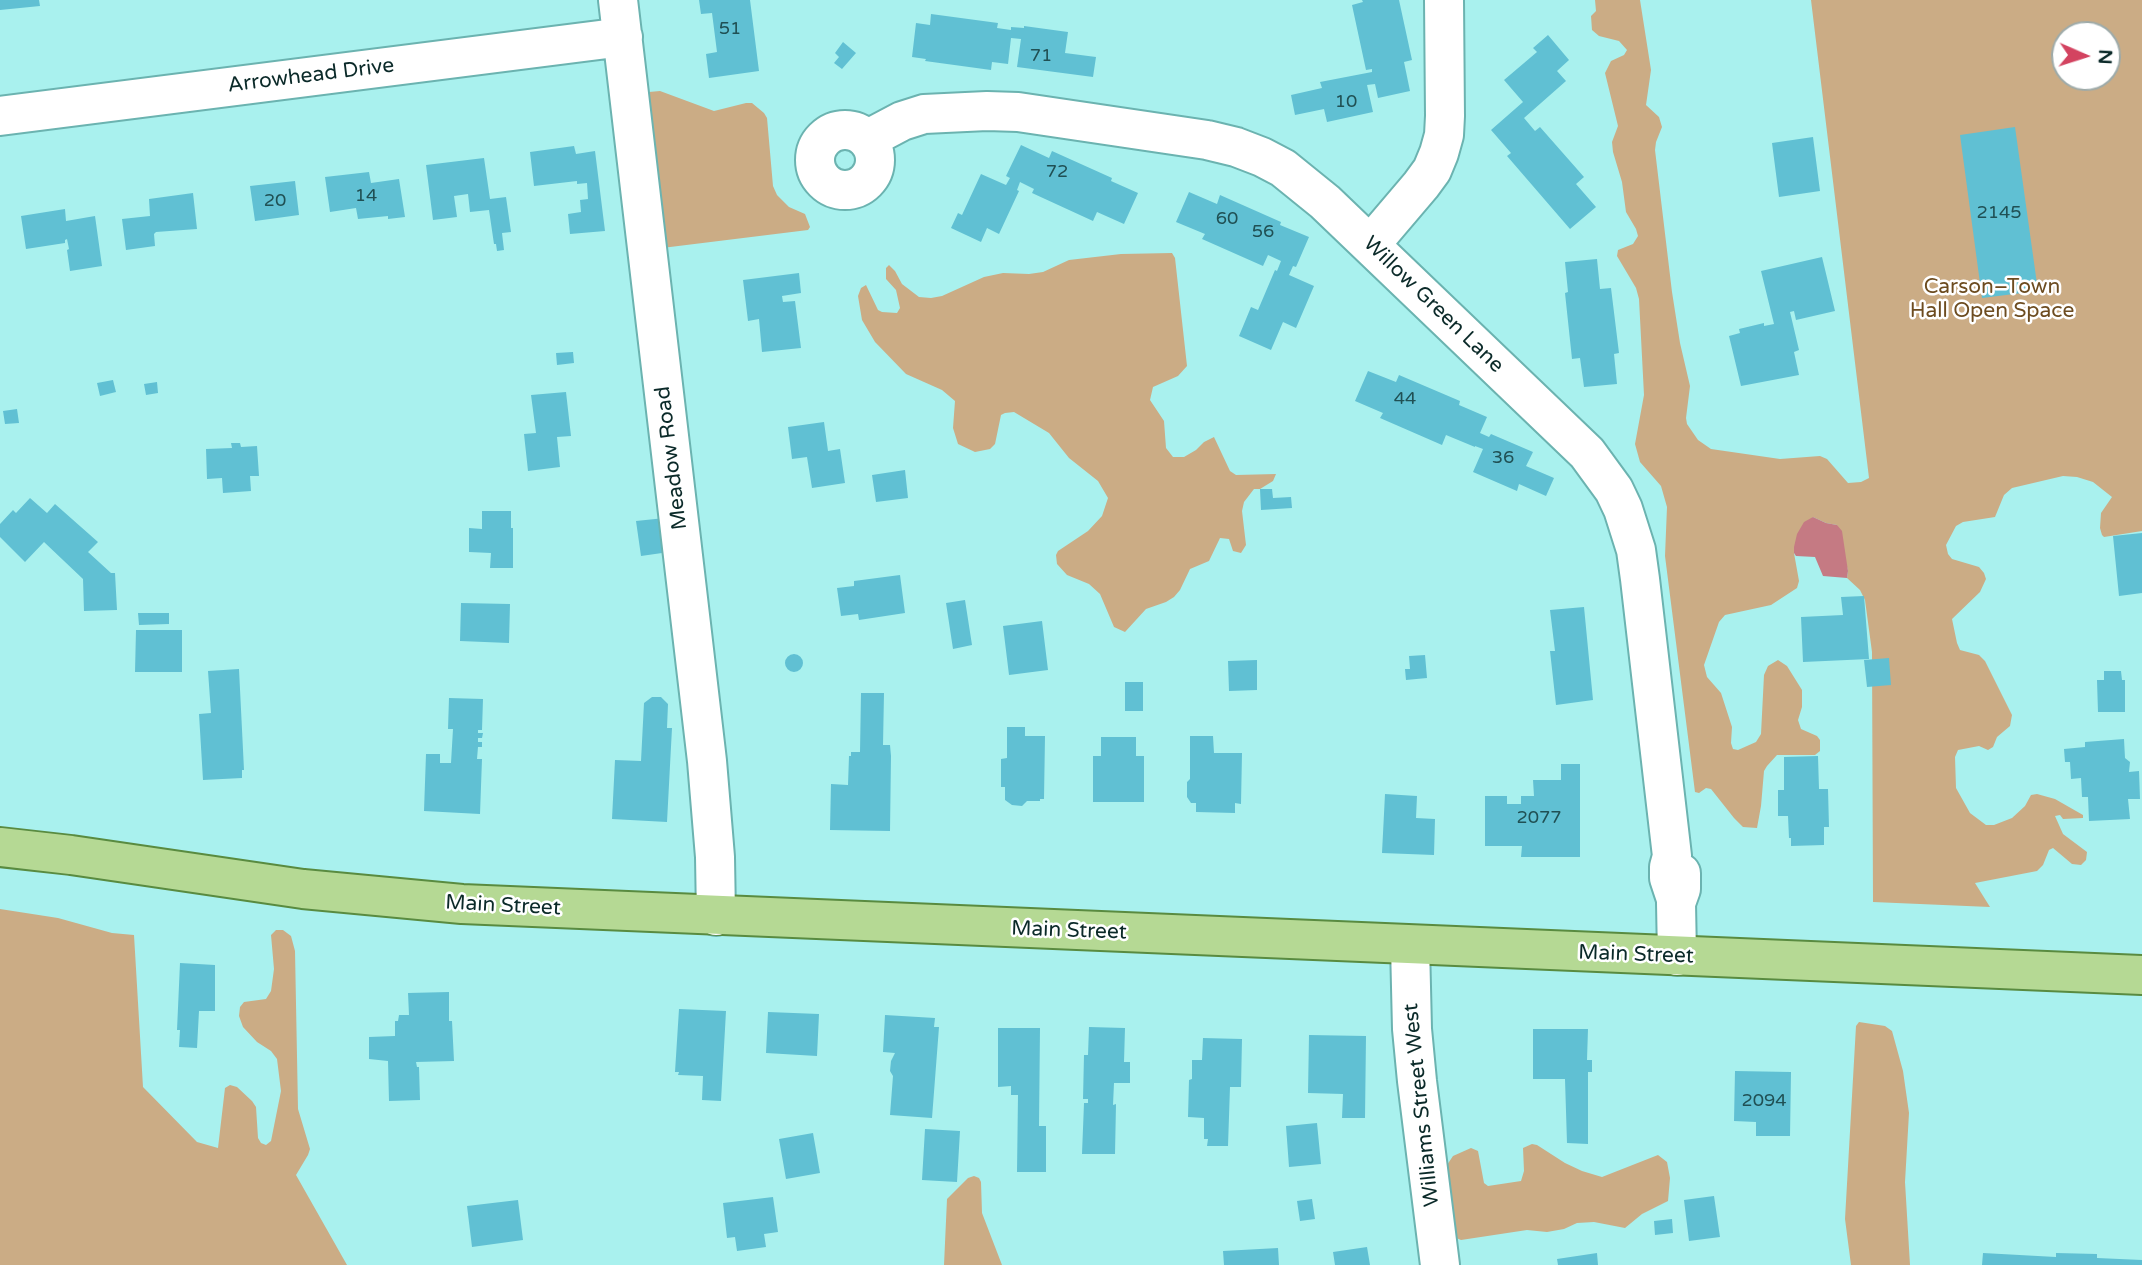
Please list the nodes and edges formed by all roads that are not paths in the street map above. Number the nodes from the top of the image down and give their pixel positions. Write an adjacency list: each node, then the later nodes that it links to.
1 (618, 0): 3 (street, Meadow Road)
2 (1444, 0): 6 (street)
3 (623, 37): 4 (street, Arrowhead Drive); 8 (street, Meadow Road)
4 (0, 116)
5 (868, 139): 6 (street, Willow Green Lane)
6 (1370, 245): 10 (street, Willow Green Lane)
7 (0, 847): 8 (main road, Main Street)
8 (716, 916): 9 (main road, Main Street)
9 (1410, 945): 10 (main road, Main Street); 12 (street, Williams Street West)
10 (1677, 956): 11 (main road, Main Street)
11 (2142, 975)
12 (1440, 1265)

